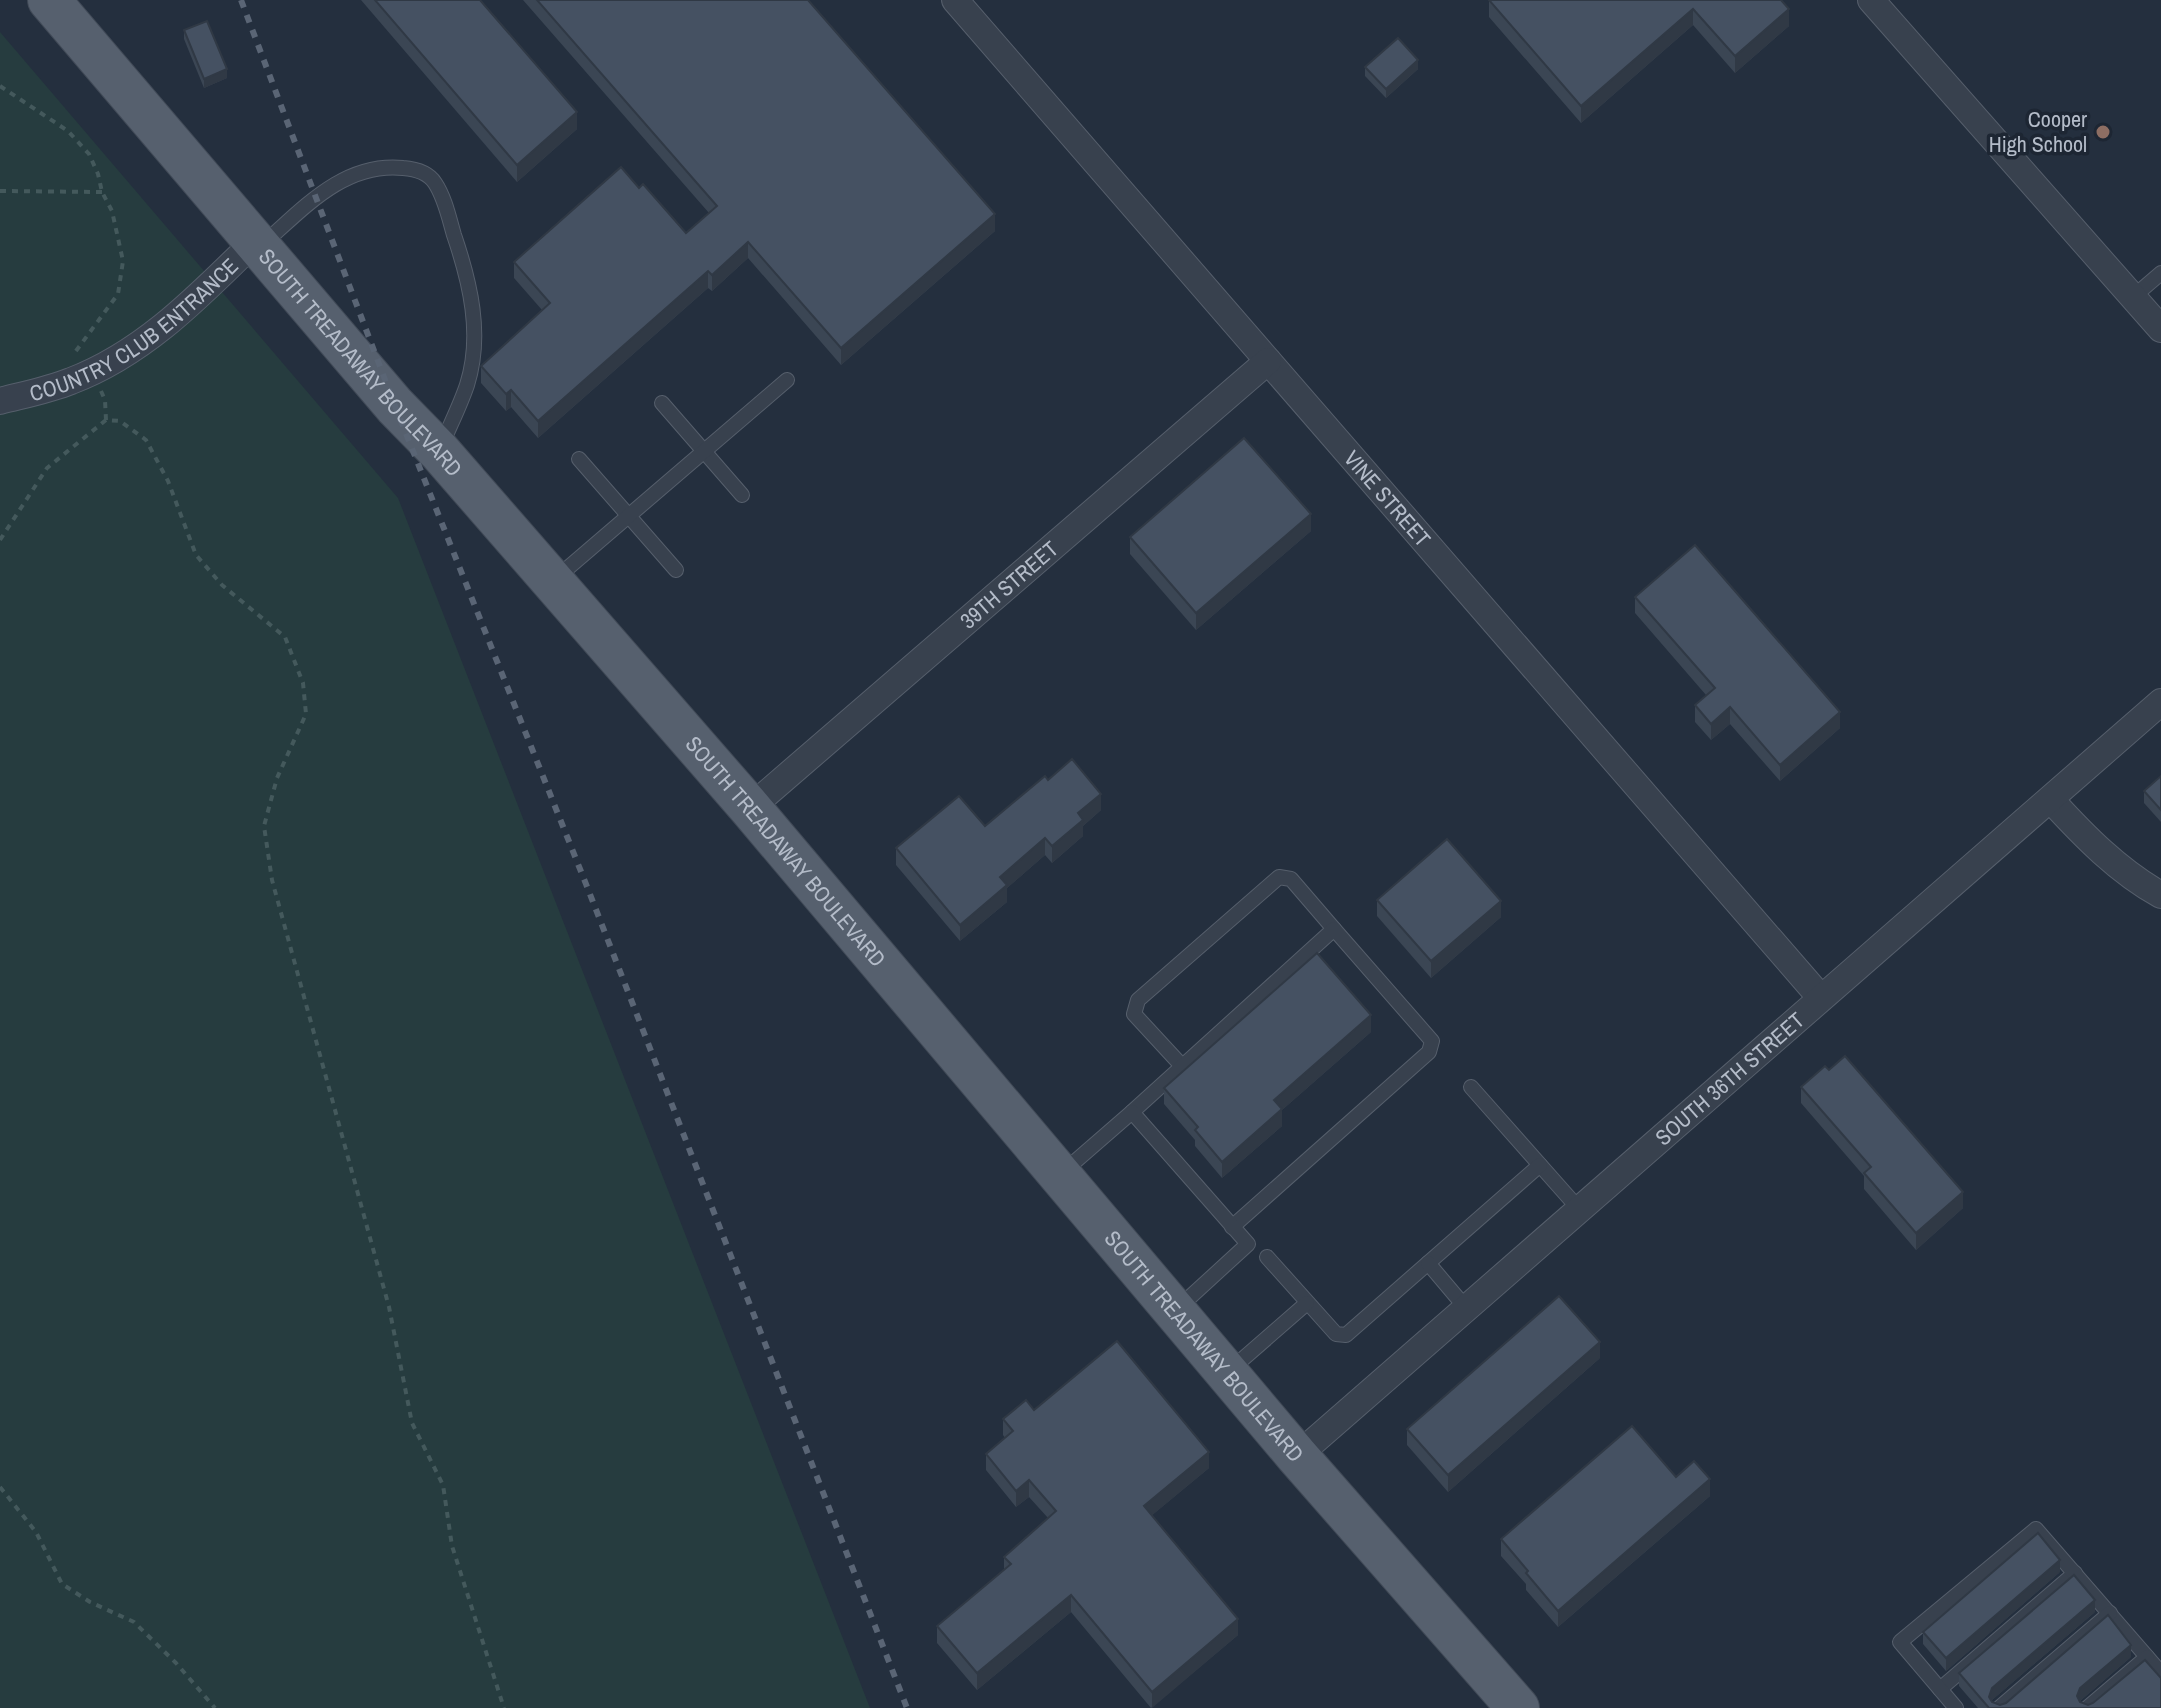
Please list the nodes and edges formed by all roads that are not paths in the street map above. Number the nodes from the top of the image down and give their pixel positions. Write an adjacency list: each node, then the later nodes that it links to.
1 (49, 0): 4 (main road, SOUTH TREADAWAY BOULEVARD)
2 (955, 0): 8 (street, VINE STREET)
3 (1871, 0): 6 (street)
4 (259, 243): 10 (street, COUNTRY CLUB ENTRANCE); 12 (main road, SOUTH TREADAWAY BOULEVARD); 12 (lane)
5 (2161, 273): 6 (lane)
6 (2133, 297): 7 (street)
7 (2161, 329)
8 (1268, 361): 21 (street, 39TH STREET); 24 (street, VINE STREET)
9 (787, 380): 13 (lane)
10 (0, 401)
11 (662, 403): 13 (lane)
12 (439, 451): 18 (main road, SOUTH TREADAWAY BOULEVARD)
13 (705, 452): 15 (lane); 16 (lane)
14 (579, 459): 16 (lane)
15 (742, 495)
16 (629, 516): 17 (lane); 18 (lane)
17 (676, 570)
18 (552, 581): 21 (main road, SOUTH TREADAWAY BOULEVARD)
19 (2161, 702): 20 (street, SOUTH 36TH STREET)
20 (2051, 800): 22 (street); 24 (street, SOUTH 36TH STREET)
21 (750, 808): 29 (main road, SOUTH TREADAWAY BOULEVARD)
22 (2161, 895)
23 (1334, 929): 25 (lane); 25 (lane); 31 (lane)
24 (1821, 998): 30 (street, SOUTH 36TH STREET)
25 (1182, 1066): 27 (lane)
26 (1471, 1087): 28 (lane)
27 (1132, 1112): 29 (lane); 31 (lane)
28 (1540, 1165): 30 (lane); 33 (lane)
29 (1060, 1175): 36 (main road, SOUTH TREADAWAY BOULEVARD)
30 (1579, 1209): 35 (street, SOUTH 36TH STREET)
31 (1232, 1227): 36 (lane)
32 (1267, 1257): 34 (lane)
33 (1428, 1263): 34 (lane); 35 (lane)
34 (1307, 1303): 37 (lane)
35 (1466, 1308): 38 (street, SOUTH 36TH STREET)
36 (1174, 1312): 37 (main road, SOUTH TREADAWAY BOULEVARD)
37 (1226, 1372): 38 (main road, SOUTH TREADAWAY BOULEVARD)
38 (1297, 1456): 44 (main road, SOUTH TREADAWAY BOULEVARD)
39 (2075, 1573): 40 (lane); 43 (lane); 43 (lane)
40 (2110, 1613): 41 (lane); 46 (lane)
41 (2147, 1657): 42 (lane); 47 (lane)
42 (2161, 1673)
43 (1940, 1689): 45 (lane)
44 (1518, 1708)
45 (1956, 1708)
46 (1999, 1708)
47 (2087, 1708)

